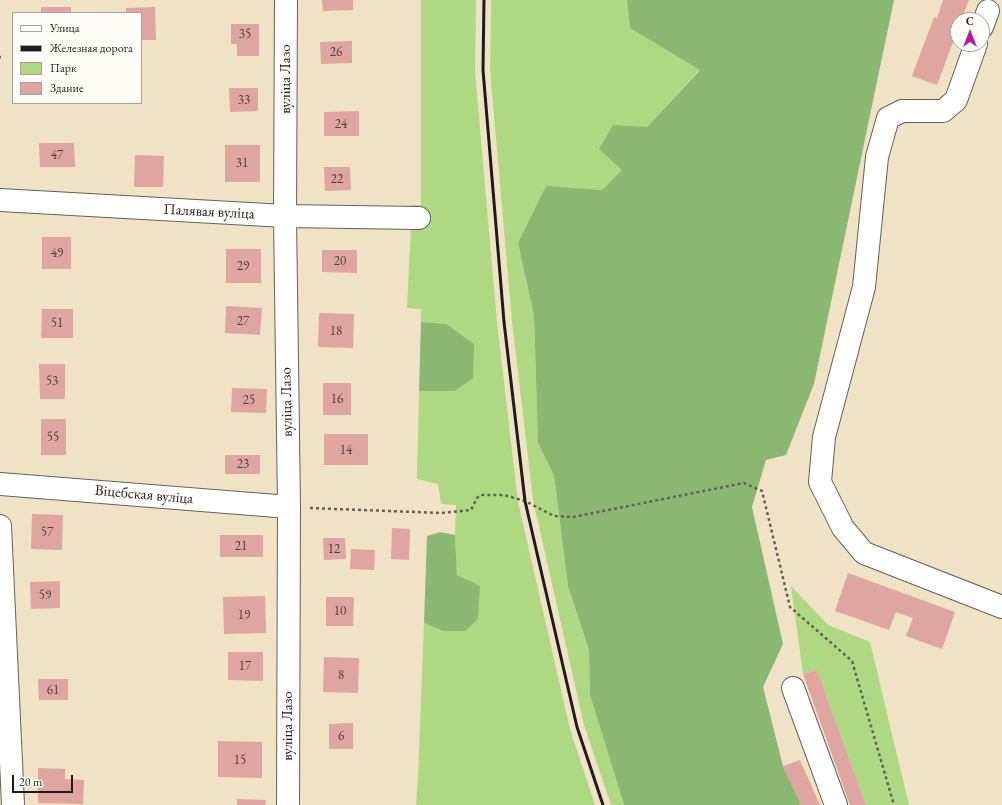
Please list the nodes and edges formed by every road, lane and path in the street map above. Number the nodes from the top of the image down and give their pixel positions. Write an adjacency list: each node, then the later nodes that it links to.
1 (286, 0): 4 (street, вуліца Лазо)
2 (973, 52): 9 (street)
3 (0, 200): 4 (street, Палявая вуліца)
4 (285, 216): 5 (street, Палявая вуліца); 7 (street, вуліца Лазо)
5 (419, 218)
6 (0, 484): 7 (street, Віцебская вуліца)
7 (289, 507): 13 (street, вуліца Лазо); 15 (path)
8 (0, 526): 11 (street)
9 (1002, 607)
10 (793, 688): 14 (street)
11 (5, 726): 12 (street)
12 (13, 805)
13 (288, 805)
14 (836, 805)
15 (894, 805)

